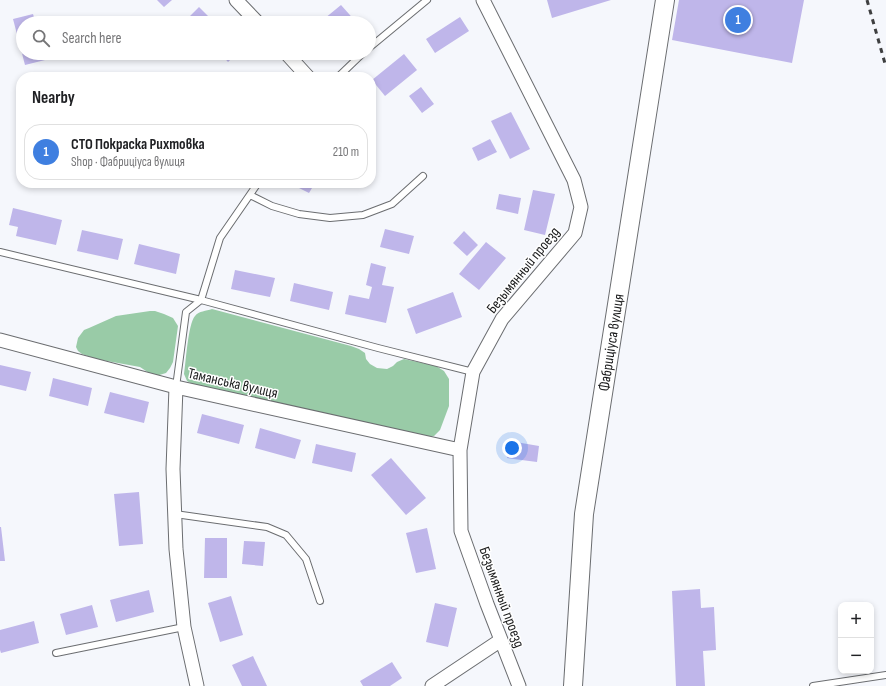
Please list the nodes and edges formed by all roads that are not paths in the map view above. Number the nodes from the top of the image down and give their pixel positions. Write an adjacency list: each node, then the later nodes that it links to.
1 (236, 0): 5 (street)
2 (427, 0): 6 (lane)
3 (483, 0): 17 (street, Безымянный проезд)
4 (665, 0): 29 (main road, Фабриціуса вулиця)
5 (251, 16)
6 (376, 42)
7 (292, 60): 9 (street)
8 (356, 60): 10 (lane)
9 (303, 72)
10 (343, 72)
11 (423, 176): 13 (lane)
12 (255, 188): 13 (lane)
13 (250, 195): 15 (lane)
14 (0, 252): 15 (lane)
15 (200, 300): 17 (lane); 18 (lane)
16 (0, 340): 18 (street, Таманська вулиця)
17 (473, 372): 19 (street, Безымянный проезд)
18 (176, 387): 19 (street, Таманська вулиця); 20 (street)
19 (460, 450): 23 (street, Безымянный проезд)
20 (175, 514): 21 (lane); 22 (street)
21 (320, 601)
22 (184, 627): 24 (lane); 26 (street)
23 (501, 640): 27 (street); 28 (street, Безымянный проезд)
24 (56, 653)
25 (886, 675): 30 (lane)
26 (198, 686)
27 (432, 686)
28 (519, 686)
29 (573, 686)
30 (812, 686)

